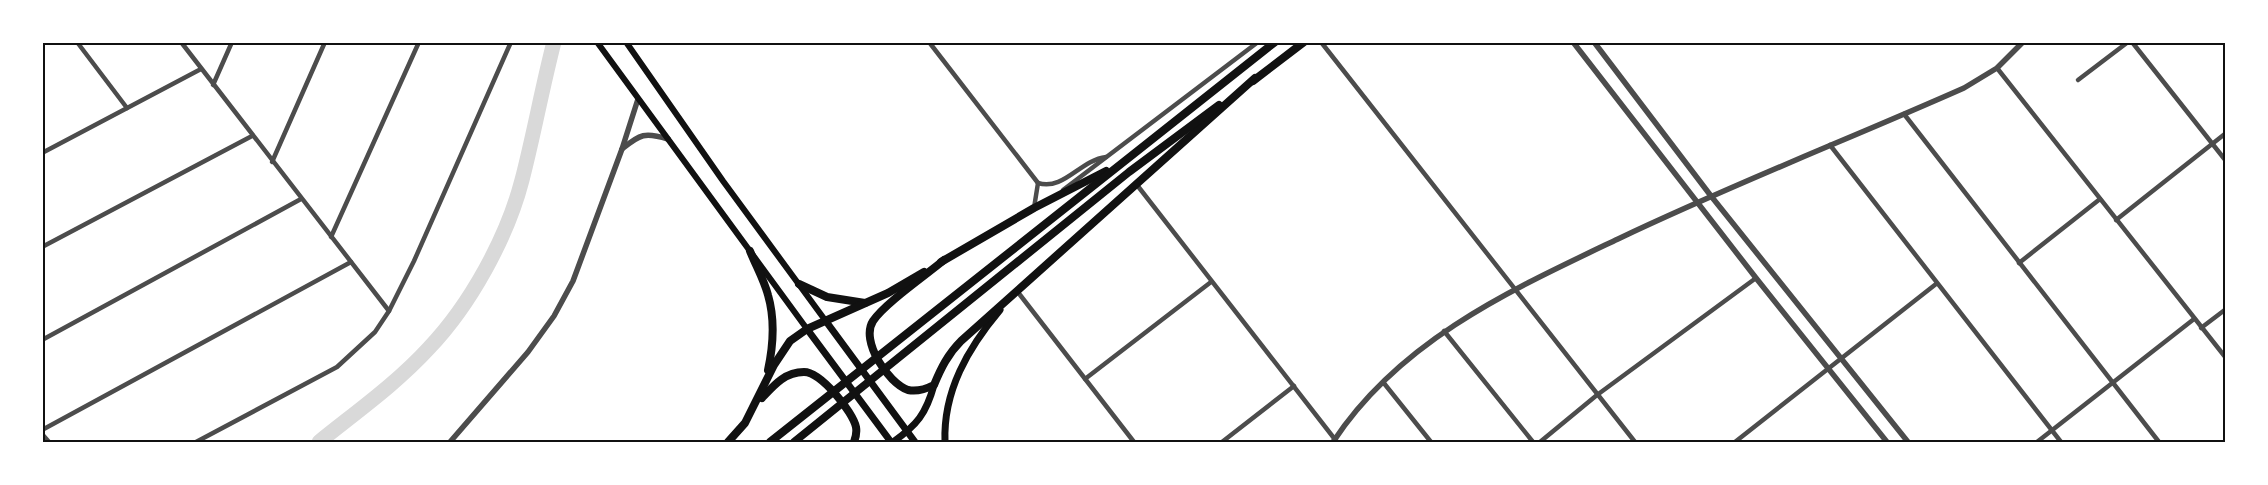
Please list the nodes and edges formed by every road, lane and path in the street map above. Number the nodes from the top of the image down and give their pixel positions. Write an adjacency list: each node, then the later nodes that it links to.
1 (77, 42): 25 (street)
2 (181, 42): 20 (street)
3 (232, 42): 23 (street)
4 (325, 42): 37 (street)
5 (419, 42): 48 (street)
6 (511, 42): 62 (street)
7 (597, 42): 24 (main road)
8 (626, 42): 56 (main road)
9 (929, 42): 39 (street)
10 (1275, 42): 38 (highway)
11 (1304, 42): 21 (highway)
12 (1321, 42): 58 (street)
13 (1574, 42): 45 (street)
14 (1594, 42): 41 (street)
15 (2023, 42): 19 (street)
16 (2128, 42): 22 (street)
17 (2132, 42): 31 (street)
18 (1255, 43): 35 (street)
19 (1997, 68): 26 (street); 43 (street)
20 (201, 69): 23 (street); 25 (street)
21 (1255, 78): 40 (highway); 88 (highway)
22 (2078, 80)
23 (213, 84): 28 (street)
24 (638, 99): 29 (main road); 33 (street)
25 (127, 108): 34 (street)
26 (1904, 114): 32 (street); 53 (street)
27 (2226, 133): 31 (street)
28 (252, 136): 37 (street); 49 (street)
29 (668, 139): 33 (street); 50 (main road)
30 (42, 144): 34 (street)
31 (2212, 144): 36 (street); 47 (street)
32 (1830, 145): 41 (street); 57 (street)
33 (622, 149): 85 (street)
34 (45, 151)
35 (1107, 157): 39 (street); 44 (street)
36 (2226, 161)
37 (272, 162): 42 (street)
38 (1123, 162): 44 (highway); 87 (highway)
39 (1038, 184): 46 (street)
40 (1137, 185): 55 (street); 59 (highway)
41 (1711, 196): 45 (street); 69 (street)
42 (301, 199): 48 (street); 68 (street)
43 (2100, 199): 47 (street); 53 (street)
44 (1050, 200): 46 (highway)
45 (1698, 202): 54 (street); 58 (street)
46 (1034, 208): 51 (highway)
47 (2116, 220): 64 (street)
48 (331, 237): 52 (street)
49 (42, 246)
50 (750, 252): 66 (main road); 76 (highway)
51 (944, 260): 60 (highway); 75 (highway)
52 (351, 262): 62 (street); 82 (street)
53 (2019, 264): 74 (street)
54 (1756, 278): 71 (street); 78 (street)
55 (1211, 282): 72 (street); 77 (street)
56 (799, 284): 60 (highway); 63 (main road)
57 (1936, 284): 69 (street); 81 (street)
58 (1513, 290): 67 (street); 78 (street)
59 (1014, 293): 72 (street); 75 (highway); 92 (main road)
60 (867, 303): 63 (highway)
61 (2226, 309): 65 (street)
62 (389, 311): 84 (street)
63 (825, 320): 66 (highway); 80 (main road)
64 (2194, 320): 65 (street); 74 (street)
65 (2201, 328): 70 (street)
66 (807, 329): 76 (highway); 90 (main road)
67 (1444, 331): 73 (street); 97 (street)
68 (42, 340)
69 (1842, 358): 71 (street); 102 (street)
70 (2226, 358)
71 (1828, 369): 100 (street); 101 (street)
72 (1085, 379): 93 (street)
73 (1383, 382): 95 (street); 96 (street)
74 (2113, 384): 81 (street); 105 (street)
75 (934, 385): 80 (main road)
76 (765, 386): 79 (highway)
77 (1294, 386): 94 (street); 95 (street)
78 (1597, 395): 98 (street); 99 (street)
79 (757, 403): 86 (highway); 89 (highway)
80 (908, 431): 90 (main road); 91 (main road)
81 (2052, 431): 103 (street); 104 (street)
82 (42, 432): 83 (street)
83 (49, 442)
84 (196, 442)
85 (450, 442)
86 (728, 442)
87 (770, 442)
88 (794, 442)
89 (854, 442)
90 (892, 442)
91 (915, 442)
92 (945, 442)
93 (1134, 442)
94 (1222, 442)
95 (1335, 442)
96 (1431, 442)
97 (1533, 442)
98 (1540, 442)
99 (1635, 442)
100 (1735, 442)
101 (1888, 442)
102 (1908, 442)
103 (2037, 442)
104 (2061, 442)
105 (2159, 442)

